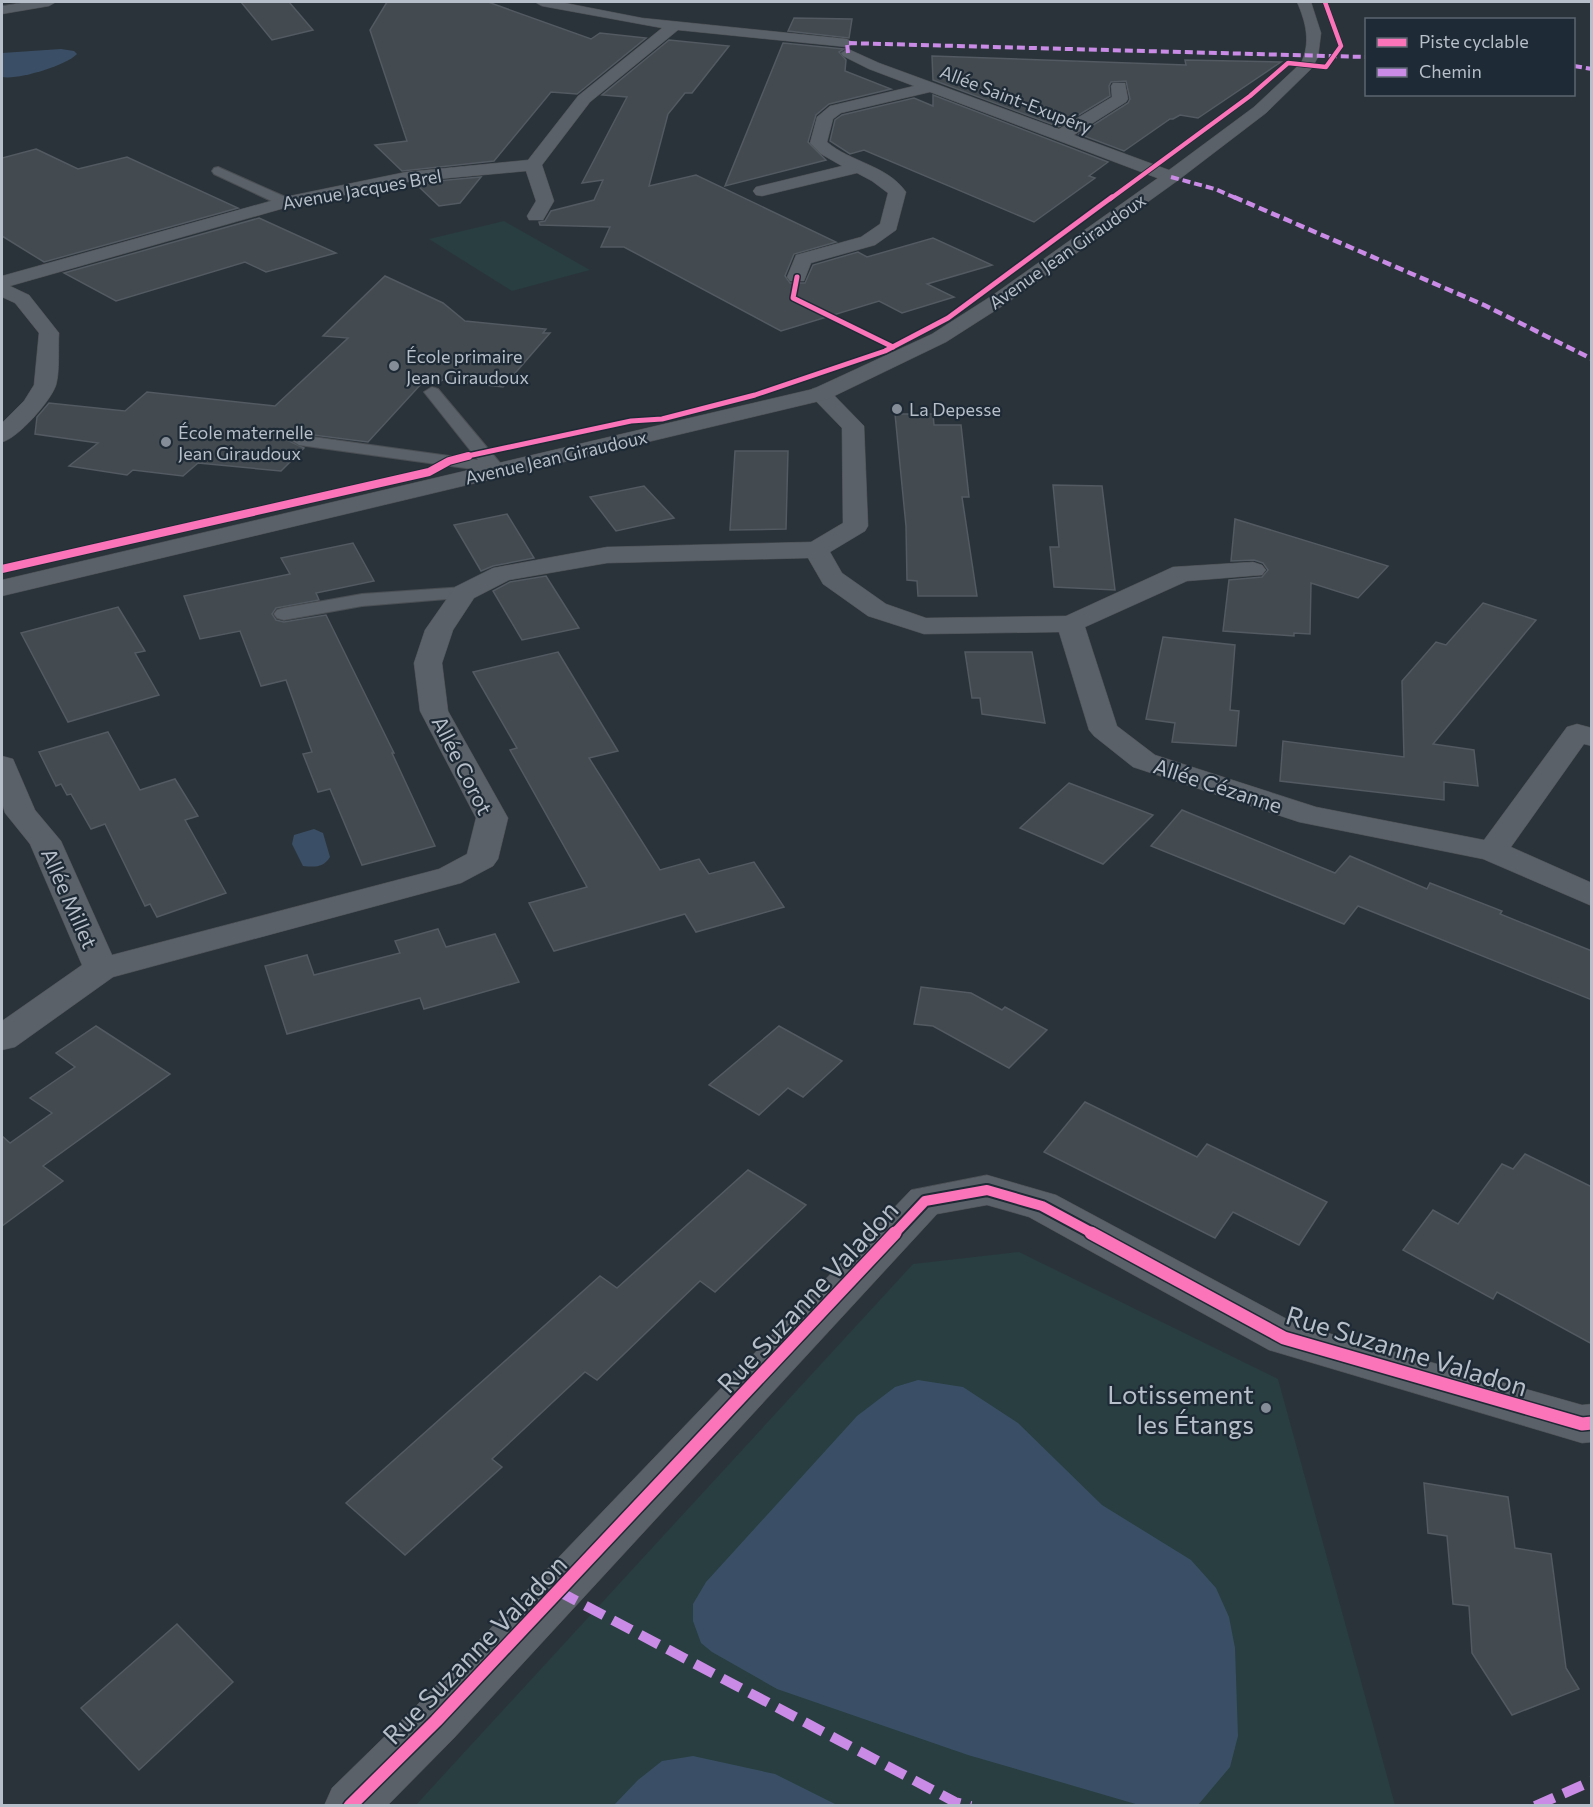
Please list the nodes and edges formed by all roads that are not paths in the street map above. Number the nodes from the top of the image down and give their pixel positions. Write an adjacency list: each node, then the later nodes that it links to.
1 (49, 2): 4 (street)
2 (542, 2): 5 (street, Allée Saint-Exupéry)
3 (1304, 2): 12 (street, Avenue Jean Giraudoux)
4 (2, 10)
5 (675, 26): 7 (street, Allée Saint-Exupéry); 9 (street)
6 (1119, 86): 8 (street)
7 (932, 87): 8 (street, Allée Saint-Exupéry); 10 (street)
8 (1060, 136): 12 (street, Allée Saint-Exupéry)
9 (532, 165): 14 (street, Avenue Jacques Brel); 15 (street)
10 (859, 168): 13 (street); 16 (street)
11 (218, 171): 14 (lane)
12 (1171, 177): 20 (street, Avenue Jean Giraudoux)
13 (762, 191)
14 (285, 202): 17 (street, Avenue Jacques Brel)
15 (536, 216)
16 (797, 277)
17 (2, 282)
18 (2, 290): 21 (street)
19 (432, 392): 23 (lane)
20 (820, 394): 23 (street, Avenue Jean Giraudoux); 24 (street)
21 (5, 430)
22 (299, 440): 23 (lane)
23 (496, 469): 26 (street, Avenue Jean Giraudoux)
24 (816, 550): 27 (street, Allée Corot); 29 (street)
25 (1252, 570): 29 (street)
26 (2, 588)
27 (464, 593): 28 (lane); 34 (street, Allée Corot)
28 (284, 614)
29 (1070, 624): 32 (street, Allée Cézanne)
30 (1592, 737): 32 (street)
31 (2, 765): 34 (street, Allée Millet)
32 (1492, 851): 33 (street, Allée Cézanne)
33 (1592, 896)
34 (101, 969): 35 (street, Allée Corot)
35 (2, 1038)
36 (1588, 1429): 37 (street, Rue Suzanne Valadon)
37 (350, 1806)

